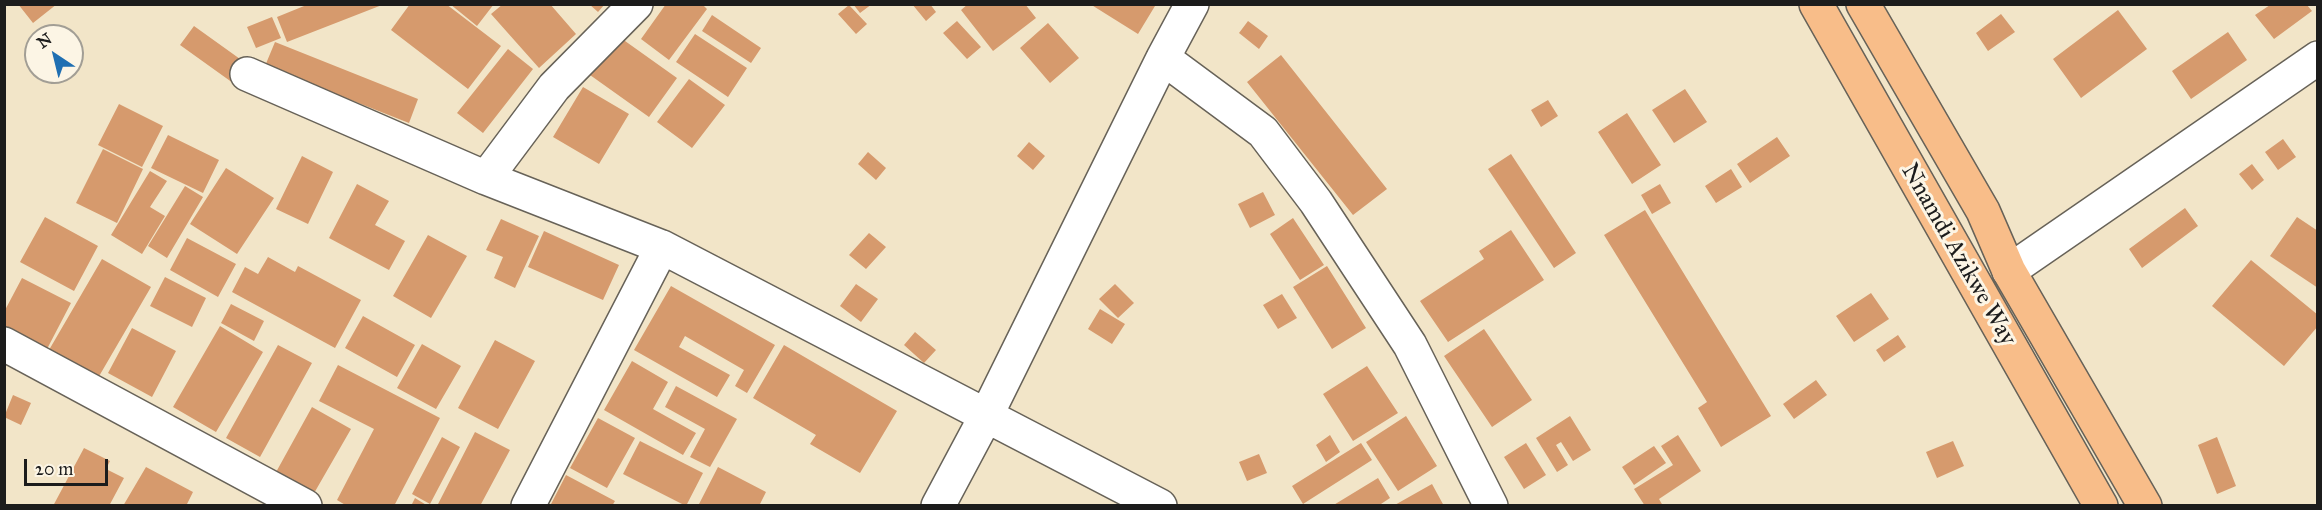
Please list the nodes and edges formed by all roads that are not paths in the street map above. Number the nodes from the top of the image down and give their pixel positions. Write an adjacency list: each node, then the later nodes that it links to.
1 (636, 4): 8 (street)
2 (1192, 4): 5 (street)
3 (1816, 4): 18 (highway, Nnamdi Azikwe Way)
4 (1863, 4): 10 (highway, Nnamdi Azikwe Way)
5 (1163, 58): 12 (street); 17 (street)
6 (2318, 58): 10 (street)
7 (247, 74): 8 (street)
8 (486, 178): 9 (street)
9 (662, 247): 12 (street); 14 (street)
10 (2009, 271): 19 (highway, Nnamdi Azikwe Way)
11 (4, 344): 13 (street)
12 (986, 416): 15 (street); 16 (street)
13 (305, 506)
14 (528, 506)
15 (938, 506)
16 (1160, 506)
17 (1491, 506)
18 (2101, 506)
19 (2145, 506)

